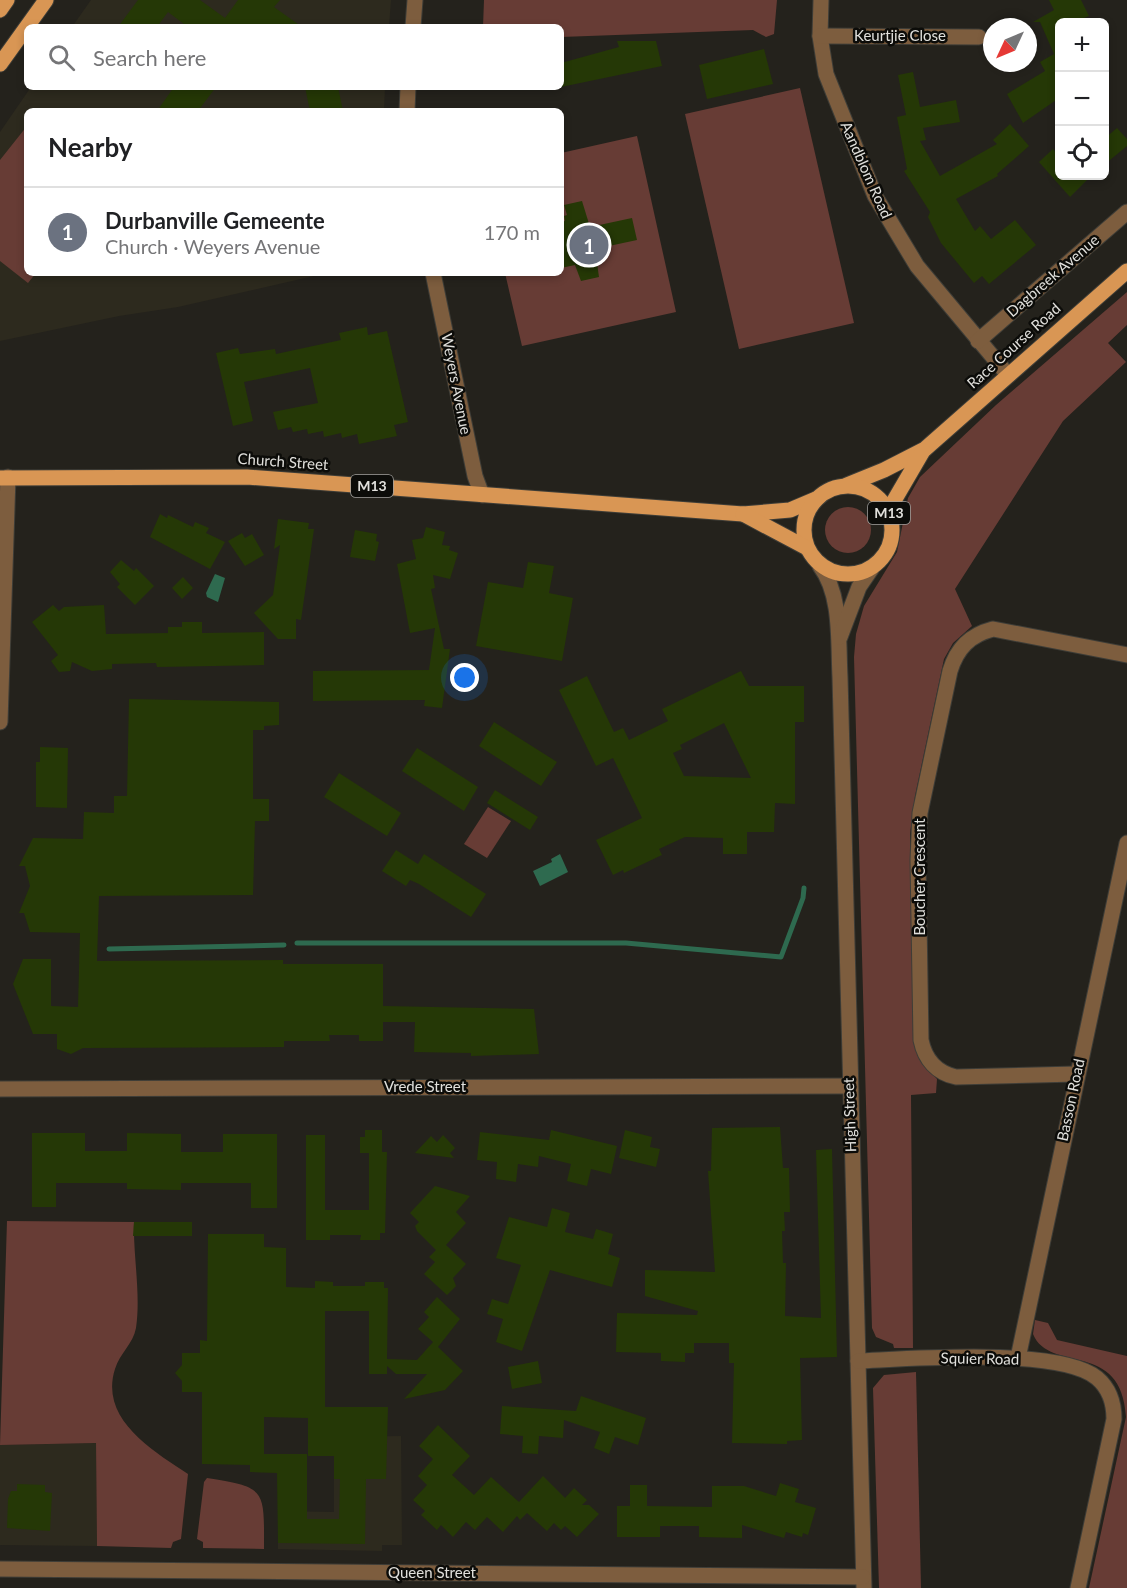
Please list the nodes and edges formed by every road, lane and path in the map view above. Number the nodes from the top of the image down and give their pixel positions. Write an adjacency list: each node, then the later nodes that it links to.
1 (7, 0): 5 (main road)
2 (46, 0): 6 (main road)
3 (415, 0): 7 (street)
4 (820, 0): 9 (street, Aandblom Road)
5 (0, 10)
6 (29, 24)
7 (413, 24)
8 (24, 31): 11 (main road)
9 (820, 36): 10 (street, Keurtjie Close); 17 (street, Aandblom Road)
10 (979, 37)
11 (0, 64)
12 (408, 90): 13 (street)
13 (407, 108)
14 (1127, 212): 17 (street, Dagbreek Avenue)
15 (1127, 271): 18 (main road, Race Course Road / M13)
16 (434, 276): 22 (street, Weyers Avenue)
17 (978, 340): 18 (street, Aandblom Road)
18 (1008, 375): 19 (main road, Race Course Road / M13)
19 (925, 448): 21 (main road, Race Course Road / M13); 24 (main road, Race Course Road / M13)
20 (4, 478): 22 (main road, Church Street / M13); 31 (street)
21 (847, 486): 23 (main road, Race Course Road / M13); 24 (main road, M13)
22 (482, 495): 25 (main road, Church Street / M13)
23 (816, 499): 25 (main road, Church Street / M13); 26 (main road)
24 (888, 511): 28 (main road, M13)
25 (743, 514): 26 (main road, Church Street / M13)
26 (807, 548): 27 (main road, M13)
27 (820, 566): 28 (main road); 29 (street, High Street)
28 (872, 568): 29 (street, High Street)
29 (838, 643): 34 (street, High Street)
30 (1127, 656): 33 (street, Boucher Crescent)
31 (0, 722)
32 (1127, 843): 33 (street, Basson Road)
33 (1076, 1074): 36 (street, Basson Road)
34 (850, 1086): 35 (street, Vrede Street); 37 (street, High Street)
35 (0, 1089)
36 (1018, 1358): 37 (street, Squier Road); 41 (street, Squier Road)
37 (858, 1360): 40 (street, High Street)
38 (0, 1569): 39 (street, Queen Street)
39 (542, 1581): 40 (street, Queen Street)
40 (863, 1583)
41 (1078, 1588)

